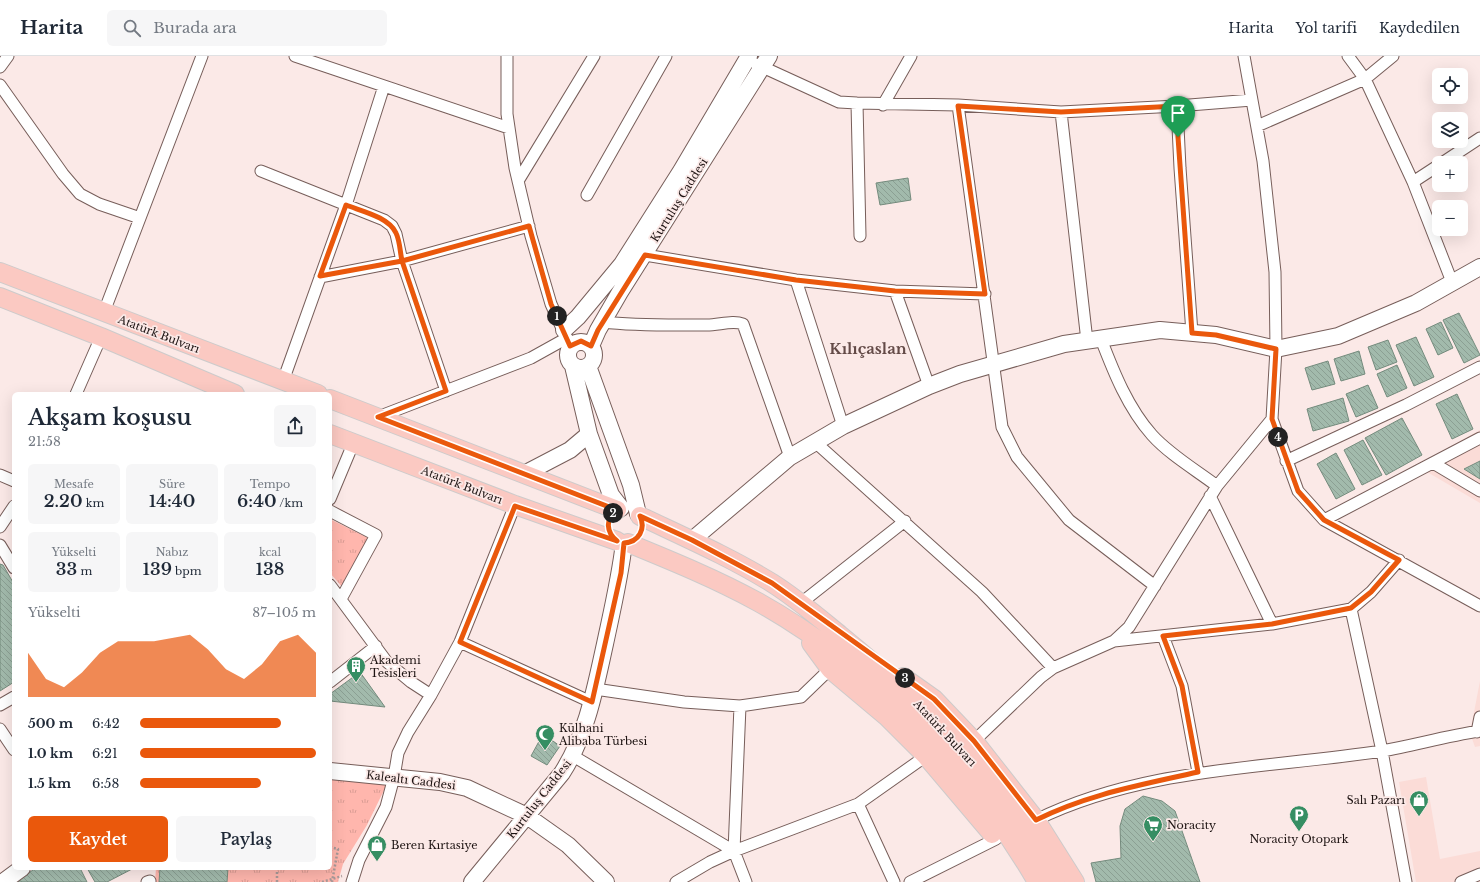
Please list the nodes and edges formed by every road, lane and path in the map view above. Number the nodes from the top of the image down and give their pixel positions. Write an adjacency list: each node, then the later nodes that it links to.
1 (8, 56): 13 (street)
2 (202, 56): 33 (street)
3 (295, 56): 16 (street)
4 (506, 56): 24 (street)
5 (594, 56): 29 (street)
6 (666, 56): 31 (street)
7 (911, 56): 19 (street)
8 (1244, 56): 17 (street)
9 (1348, 56): 14 (street)
10 (1393, 56): 14 (street)
11 (748, 58): 12 (street); 50 (street)
12 (766, 61): 18 (street); 36 (street, Kurtuluş Caddesi)
13 (0, 67)
14 (1365, 79): 23 (street); 30 (street)
15 (0, 85): 33 (street)
16 (384, 86): 24 (street); 32 (street)
17 (1252, 100): 21 (street); 23 (street)
18 (857, 103): 19 (street); 35 (street)
19 (883, 105): 20 (street)
20 (958, 106): 22 (street); 44 (street)
21 (1177, 106): 22 (street); 48 (street)
22 (1061, 112): 51 (street)
23 (1257, 126): 53 (street)
24 (509, 128): 29 (street)
25 (1480, 138): 26 (street)
26 (1453, 156)
27 (1432, 170): 30 (street)
28 (261, 171): 32 (street)
29 (518, 181): 34 (street)
30 (1413, 182): 42 (street)
31 (587, 195)
32 (346, 205): 37 (street); 40 (street)
33 (140, 218): 46 (street)
34 (529, 226): 37 (street); 50 (street)
35 (860, 236)
36 (645, 255): 41 (street); 47 (street, Kurtuluş Caddesi)
37 (402, 261): 40 (street); 60 (street)
38 (1480, 267): 42 (street)
39 (0, 272): 46 (main road, Atatürk Bulvarı)
40 (320, 276): 57 (street)
41 (796, 280): 43 (street); 67 (street)
42 (1452, 282): 53 (street)
43 (895, 291): 44 (street); 58 (street)
44 (985, 294): 54 (street)
45 (0, 297): 49 (main road)
46 (104, 312): 57 (main road, Atatürk Bulvarı)
47 (603, 322): 52 (street, Kurtuluş Caddesi); 73 (street)
48 (1192, 333): 51 (street); 53 (street)
49 (101, 337): 59 (main road); 61 (street)
50 (567, 338): 52 (street); 55 (street); 60 (street)
51 (1094, 340): 54 (street); 79 (street)
52 (591, 346): 55 (street)
53 (1276, 349): 66 (street)
54 (994, 364): 58 (street); 96 (street)
55 (581, 366): 68 (street); 87 (street)
56 (1480, 367): 74 (street)
57 (283, 381): 63 (main road, Atatürk Bulvarı)
58 (929, 386): 67 (street)
59 (213, 390): 62 (main road)
60 (446, 391): 65 (street)
61 (77, 392)
62 (224, 392)
63 (313, 392)
64 (332, 400): 65 (main road)
65 (378, 417): 76 (main road)
66 (1272, 419): 74 (street); 79 (street)
67 (843, 426): 71 (street)
68 (589, 434): 76 (street); 85 (street)
69 (332, 435): 72 (main road, Atatürk Bulvarı)
70 (1480, 438): 75 (street)
71 (815, 442): 73 (street); 89 (street)
72 (353, 444): 81 (street); 83 (main road, Atatürk Bulvarı)
73 (790, 457): 91 (street)
74 (1286, 461): 88 (street)
75 (1433, 463): 80 (street); 88 (street)
76 (524, 474): 85 (main road)
77 (0, 475): 78 (street)
78 (12, 480)
79 (1217, 486): 82 (street)
80 (1480, 491)
81 (332, 494)
82 (1210, 496): 96 (street); 102 (street)
83 (515, 506): 92 (main road, Atatürk Bulvarı); 106 (street)
84 (12, 509): 90 (street)
85 (619, 509): 87 (main road); 92 (main road)
86 (332, 512): 98 (street)
87 (639, 515): 91 (main road, Atatürk Bulvarı); 92 (main road)
88 (1324, 520): 94 (street)
89 (905, 521): 99 (street); 108 (street)
90 (0, 527)
91 (692, 540): 99 (main road, Atatürk Bulvarı)
92 (623, 542): 103 (main road, Atatürk Bulvarı); 112 (street, Kurtuluş Caddesi)
93 (0, 545): 95 (street)
94 (1399, 560): 100 (street); 101 (street)
95 (12, 565)
96 (1155, 586): 105 (street)
97 (332, 587): 98 (street)
98 (342, 599): 107 (street)
99 (801, 603): 119 (main road); 150 (main road, Atatürk Bulvarı)
100 (1480, 606)
101 (1351, 608): 102 (street); 121 (street)
102 (1272, 624): 104 (street)
103 (800, 630): 109 (main road); 149 (main road, Atatürk Bulvarı)
104 (1163, 636): 105 (street); 125 (street)
105 (1114, 641): 108 (street)
106 (460, 642): 111 (street); 112 (street)
107 (376, 646): 110 (street); 111 (street)
108 (1053, 668): 119 (street)
109 (830, 669): 115 (street); 123 (main road)
110 (332, 680)
111 (431, 694): 126 (street)
112 (593, 695): 115 (street); 122 (street, Kurtuluş Caddesi)
113 (12, 698): 114 (street)
114 (0, 705)
115 (740, 706): 132 (street)
116 (1480, 717): 118 (street)
117 (0, 729): 120 (street)
118 (1478, 732): 121 (street)
119 (974, 741): 129 (main road)
120 (12, 747)
121 (1382, 751): 125 (street); 152 (street)
122 (573, 756): 128 (street, Kurtuluş Caddesi); 132 (street)
123 (926, 756): 127 (street); 130 (main road)
124 (332, 771): 126 (street, Kalealtı Caddesi)
125 (1198, 772): 129 (street)
126 (394, 776): 128 (street, Kalealtı Caddesi); 136 (street)
127 (858, 804): 132 (street); 146 (street)
128 (527, 816): 142 (street, Kurtuluş Caddesi); 143 (street, Kalealtı Caddesi)
129 (1036, 820): 151 (main road)
130 (996, 839): 147 (street); 148 (main road)
131 (332, 848): 137 (path)
132 (734, 851): 144 (street); 145 (street)
133 (19, 870): 138 (street)
134 (277, 870): 139 (path)
135 (1480, 874): 153 (street)
136 (354, 877): 137 (path)
137 (333, 878): 140 (path); 141 (path)
138 (3, 882)
139 (277, 882)
140 (322, 882)
141 (332, 882)
142 (472, 882)
143 (606, 882)
144 (676, 882)
145 (746, 882)
146 (894, 882)
147 (910, 882)
148 (1024, 882)
149 (1037, 882)
150 (1055, 882)
151 (1075, 882)
152 (1406, 882)
153 (1461, 882)

